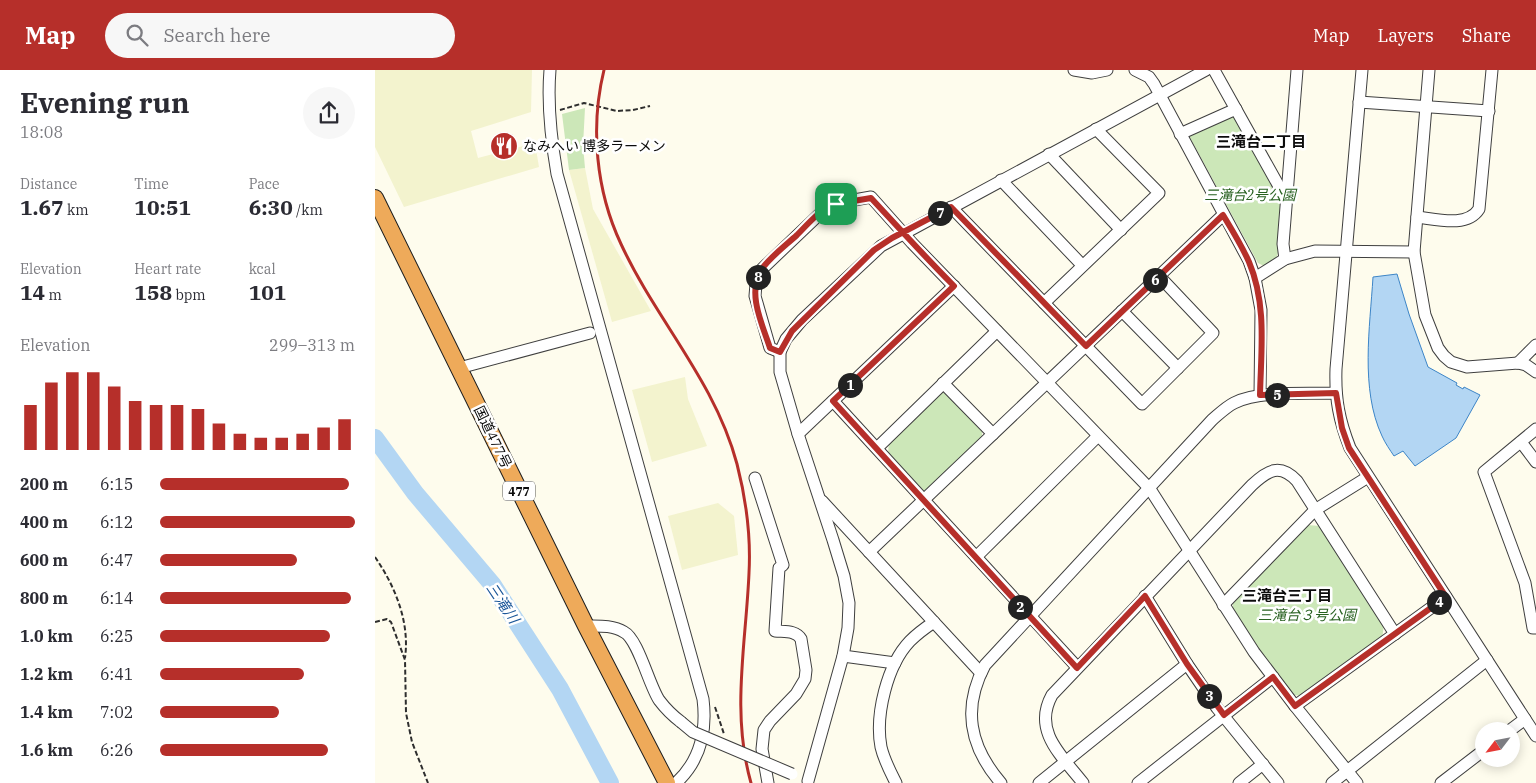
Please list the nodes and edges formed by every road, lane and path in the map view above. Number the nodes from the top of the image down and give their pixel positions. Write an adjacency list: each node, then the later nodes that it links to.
1 (550, 70): 17 (street)
2 (1074, 70): 3 (street)
3 (1107, 70)
4 (1135, 70): 11 (street)
5 (1206, 70): 11 (street)
6 (1214, 70): 15 (street)
7 (1297, 70): 23 (street)
8 (1362, 70): 12 (street)
9 (1429, 70): 14 (street)
10 (1493, 70): 16 (street)
11 (1160, 96): 18 (street); 19 (street)
12 (1359, 102): 14 (street); 29 (street)
13 (650, 106): 17 (path)
14 (1426, 107): 16 (street); 26 (street)
15 (1236, 109): 19 (street); 23 (street)
16 (1489, 111): 26 (street)
17 (549, 113): 100 (street)
18 (1096, 129): 20 (street); 27 (street)
19 (1180, 134): 25 (street)
20 (1049, 154): 21 (street); 27 (street)
21 (1001, 180): 24 (street); 32 (street)
22 (375, 198): 44 (highway, 国道477号 / 477)
23 (1286, 199): 31 (street)
24 (951, 207): 28 (street); 36 (street)
25 (1223, 215): 33 (street); 34 (street)
26 (1417, 217): 30 (street)
27 (1121, 230): 32 (street)
28 (903, 232): 35 (street); 42 (street); 42 (street)
29 (1346, 250): 30 (street); 31 (street); 49 (street)
30 (1414, 252): 43 (street)
31 (1285, 259): 34 (street)
32 (1082, 265): 36 (street)
33 (1159, 276): 37 (street); 45 (street)
34 (1255, 278): 50 (street)
35 (954, 286): 38 (street); 51 (street)
36 (1044, 303): 41 (street)
37 (1122, 311): 41 (street); 45 (street)
38 (997, 331): 47 (street); 48 (street)
39 (590, 333): 44 (street)
40 (1536, 345): 43 (street)
41 (1086, 346): 45 (street); 48 (street)
42 (780, 352): 53 (street)
43 (1518, 363): 46 (street)
44 (459, 368): 75 (highway, 国道477号 / 477)
45 (1178, 368)
46 (1536, 372)
47 (943, 383): 54 (street); 57 (street)
48 (1047, 384): 54 (street); 55 (street)
49 (1336, 393): 50 (street); 59 (street)
50 (1260, 395): 61 (street)
51 (833, 401): 53 (street); 57 (street)
52 (1536, 429): 56 (street)
53 (798, 434): 62 (street)
54 (993, 434): 63 (street)
55 (1098, 436): 61 (street); 68 (street)
56 (1521, 442): 58 (street); 76 (street)
57 (877, 448): 63 (street)
58 (1536, 462)
59 (1368, 477): 64 (street); 70 (street)
60 (755, 478): 101 (street)
61 (1149, 489): 65 (street); 72 (street)
62 (819, 498): 66 (street); 78 (street)
63 (924, 500): 66 (street); 68 (street)
64 (1315, 510): 65 (street); 71 (street); 77 (street)
65 (1188, 551): 69 (street); 71 (street)
66 (869, 552): 74 (street)
67 (375, 556): 79 (path)
68 (976, 557): 72 (street)
69 (1145, 596): 82 (street); 83 (street)
70 (1446, 597): 77 (street); 80 (street)
71 (1223, 605): 85 (street)
72 (1029, 617): 83 (street); 84 (street)
73 (375, 622): 79 (path)
74 (934, 622): 81 (street); 84 (street)
75 (587, 626): 92 (street, bridge); 99 (highway, 国道477号 / 477)
76 (1536, 628)
77 (1395, 634): 87 (street)
78 (843, 656): 81 (street); 97 (street)
79 (405, 660): 98 (path)
80 (1487, 660): 89 (street); 96 (street)
81 (895, 663): 102 (street)
82 (1187, 664): 88 (street); 94 (street)
83 (1077, 668): 94 (street)
84 (981, 673): 103 (street)
85 (1273, 677): 87 (street); 88 (street)
86 (714, 704): 92 (path)
87 (1295, 706): 96 (street)
88 (1224, 715): 95 (street); 106 (street)
89 (1525, 719): 90 (street); 91 (street)
90 (1520, 723)
91 (1536, 736)
92 (728, 747): 97 (street, bridge)
93 (1475, 757): 111 (street)
94 (1066, 761): 104 (street); 105 (street)
95 (1263, 764): 107 (street); 108 (street)
96 (1348, 770): 109 (street); 110 (street)
97 (810, 782)
98 (428, 783)
99 (667, 783)
100 (676, 783)
101 (768, 783)
102 (896, 783)
103 (1001, 783)
104 (1039, 783)
105 (1083, 783)
106 (1138, 783)
107 (1239, 783)
108 (1278, 783)
109 (1332, 783)
110 (1357, 783)
111 (1441, 783)

